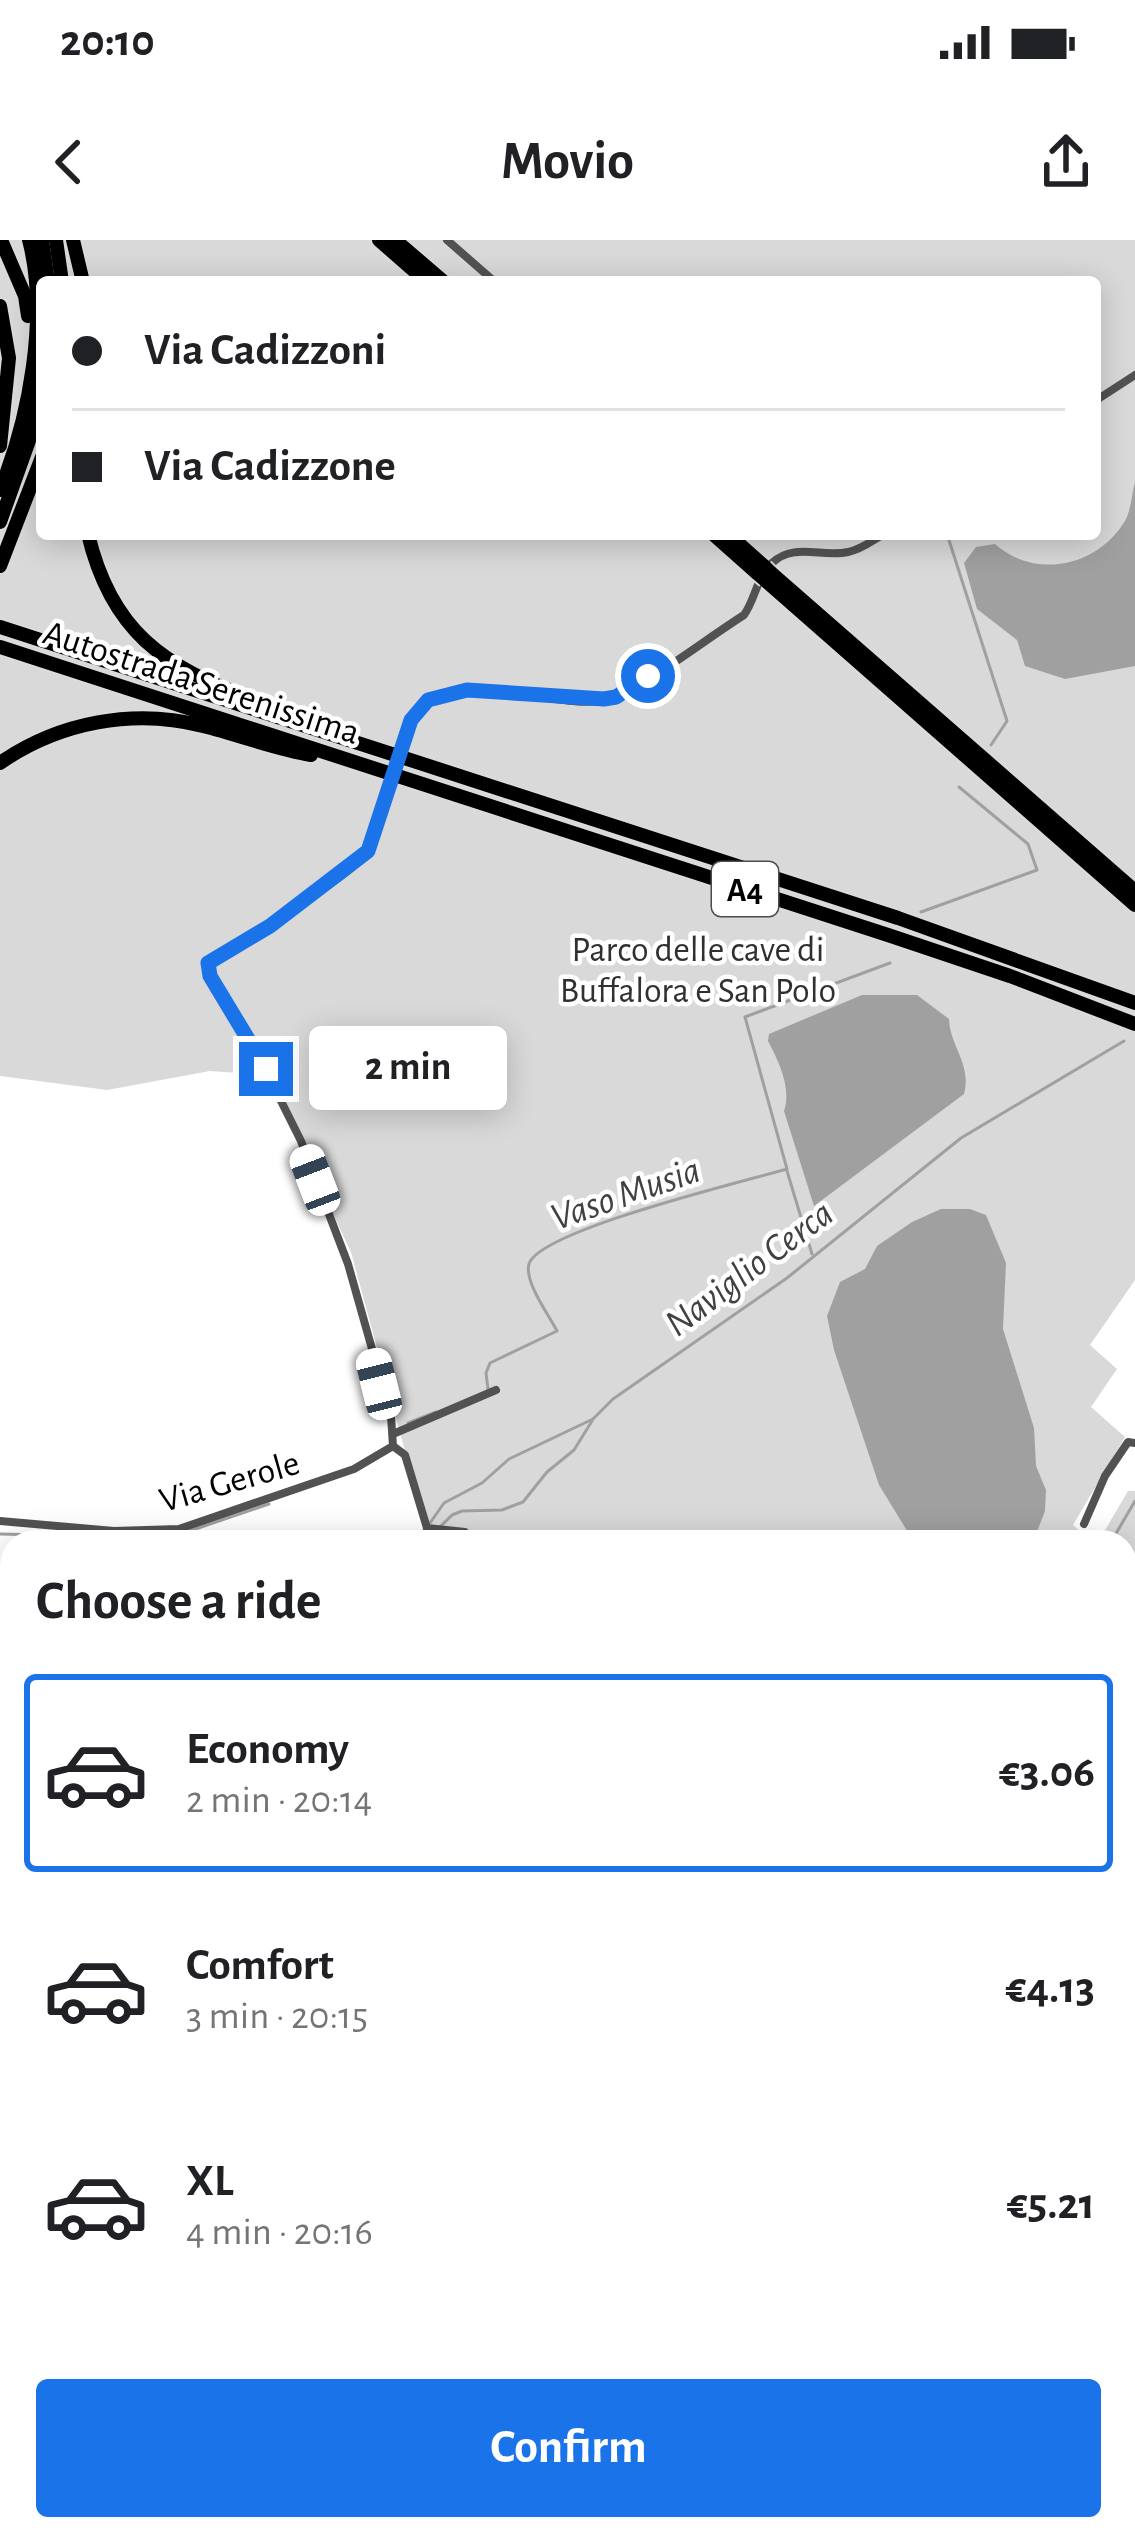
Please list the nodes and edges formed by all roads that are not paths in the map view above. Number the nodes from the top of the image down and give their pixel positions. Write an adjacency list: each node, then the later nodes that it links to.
1 (1, 240): 16 (highway)
2 (29, 240): 16 (highway)
3 (42, 240): 9 (highway)
4 (56, 240): 10 (highway)
5 (74, 240): 11 (highway)
6 (379, 240): 12 (highway)
7 (395, 240): 13 (highway)
8 (447, 240): 14 (street)
9 (47, 276)
10 (61, 276)
11 (82, 276)
12 (420, 276)
13 (437, 276)
14 (488, 276)
15 (0, 306): 20 (highway)
16 (32, 356): 22 (highway)
17 (1135, 375): 18 (street)
18 (1101, 397)
19 (36, 407): 23 (highway)
20 (0, 446)
21 (36, 473): 28 (highway)
22 (0, 490)
23 (0, 522)
24 (90, 540): 32 (highway)
25 (721, 540): 29 (highway)
26 (734, 540): 29 (highway)
27 (874, 540): 40 (street, bridge)
28 (0, 566)
29 (764, 573): 35 (highway); 36 (highway)
30 (0, 627): 32 (highway, Autostrada Serenissima / A4)
31 (0, 647): 33 (highway, Autostrada Serenissima / A4)
32 (357, 742): 37 (highway, Autostrada Serenissima / A4)
33 (352, 760): 34 (highway); 38 (highway, Autostrada Serenissima / A4)
34 (0, 763)
35 (1135, 891)
36 (1135, 905)
37 (1135, 1003)
38 (1135, 1024)
39 (496, 1390): 40 (street)
40 (393, 1434): 42 (street)
41 (1135, 1443): 44 (street)
42 (393, 1446): 46 (street, Via Gerole); 47 (street)
43 (0, 1521): 45 (street, Via Gerole)
44 (1084, 1524)
45 (94, 1530)
46 (158, 1530)
47 (433, 1530)

